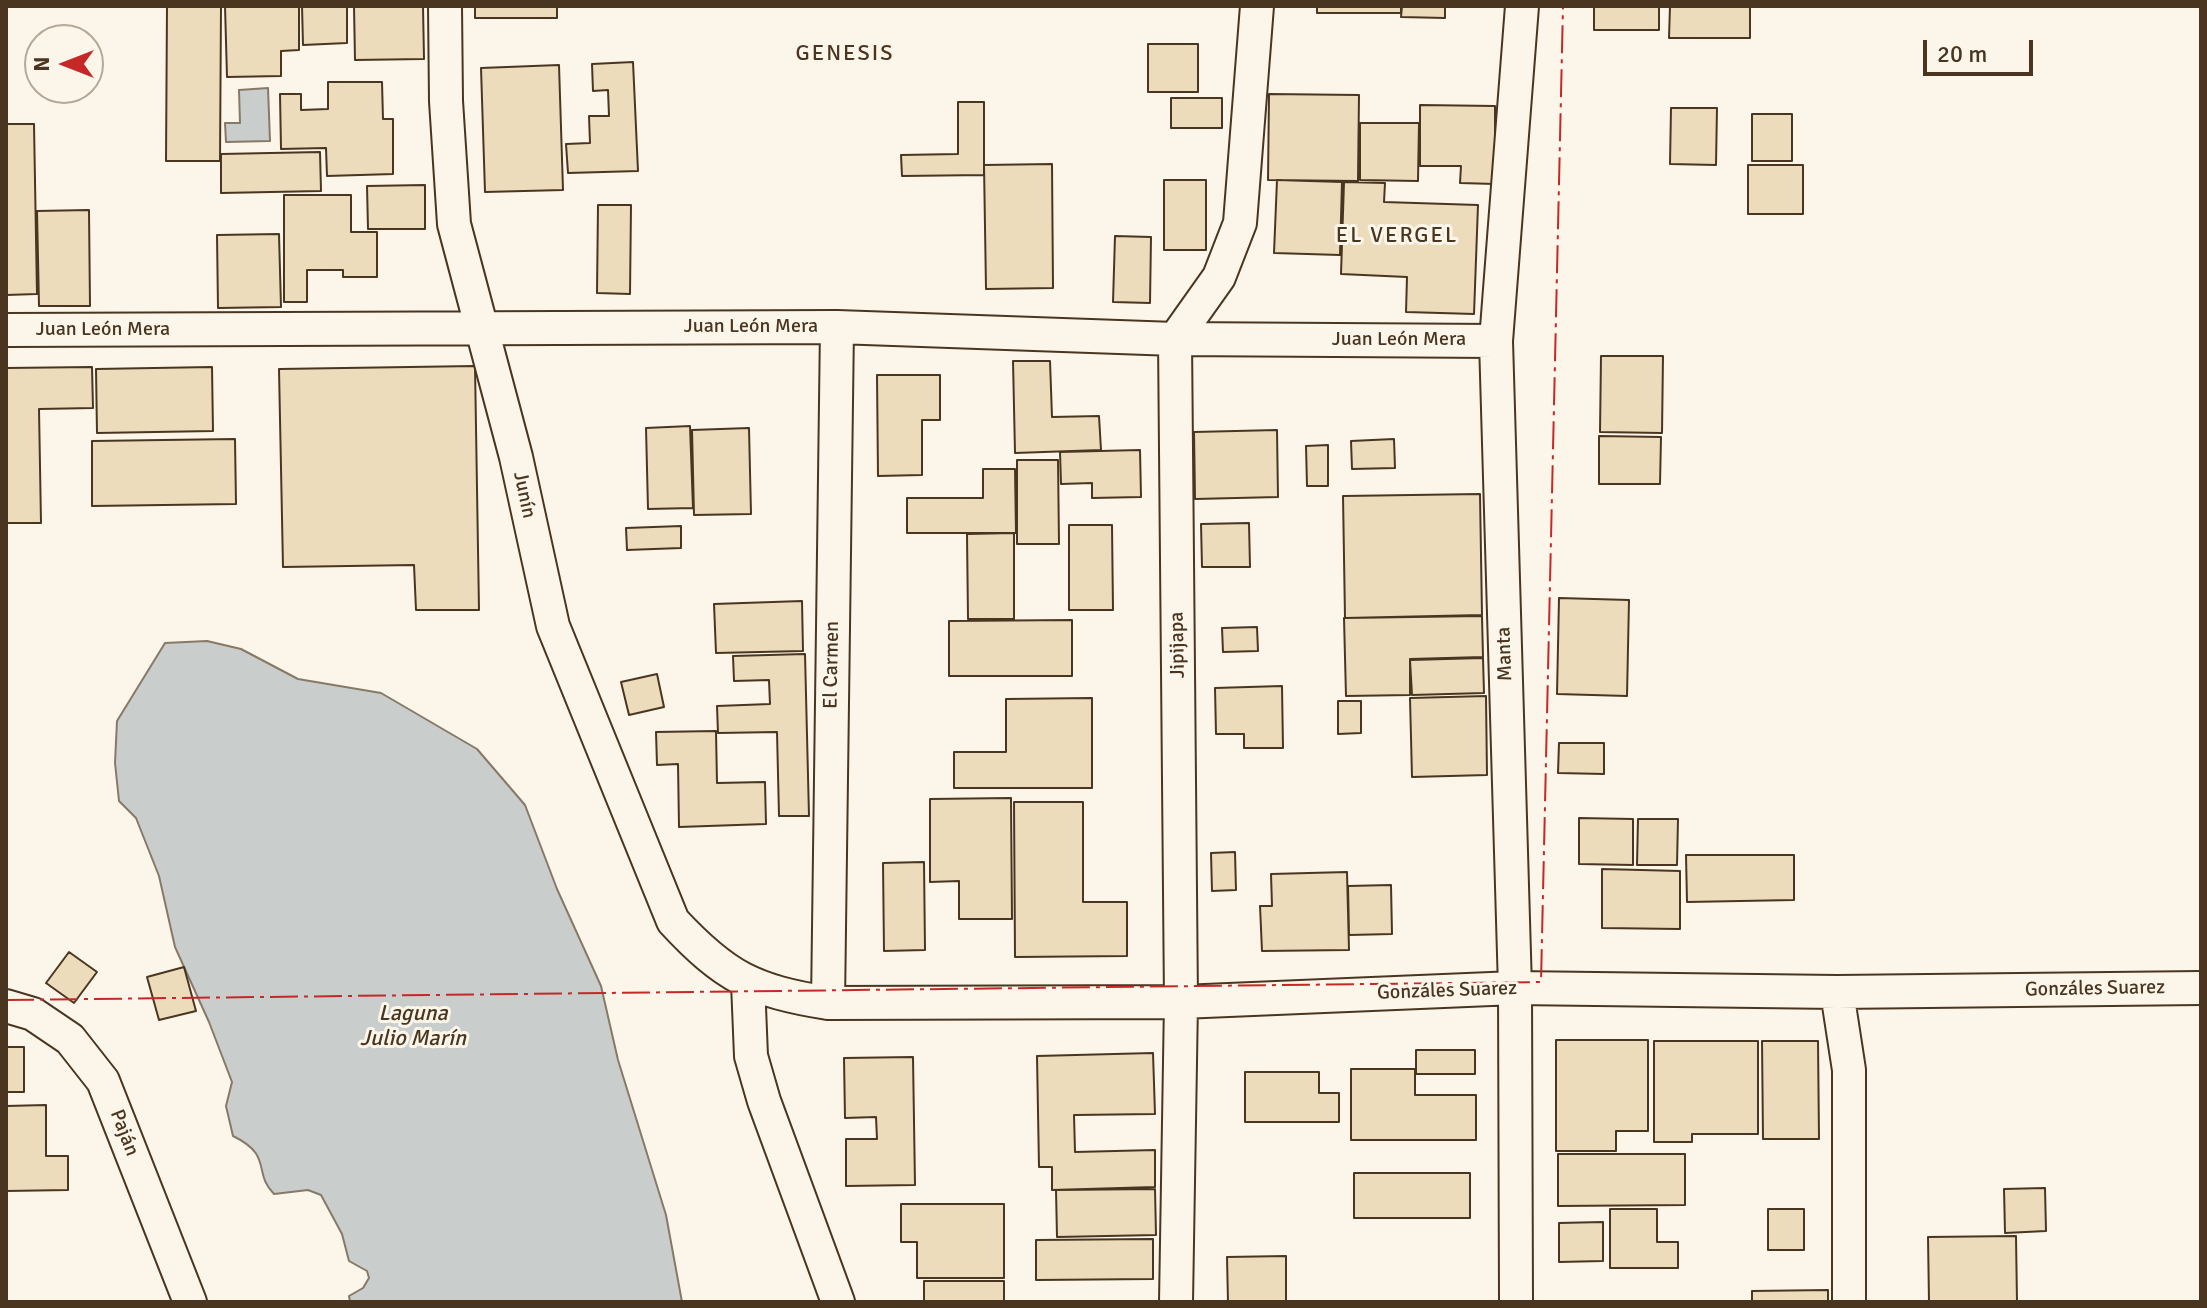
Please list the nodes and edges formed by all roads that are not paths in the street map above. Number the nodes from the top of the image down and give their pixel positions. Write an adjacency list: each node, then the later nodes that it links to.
1 (445, 6): 4 (street, Junín)
2 (1257, 6): 7 (street)
3 (1522, 6): 8 (street, Manta)
4 (482, 327): 5 (street, Juan León Mera); 6 (street, Juan León Mera); 9 (street, Junín)
5 (837, 327): 7 (street, Juan León Mera); 15 (street, El Carmen)
6 (6, 330)
7 (1175, 339): 8 (street, Juan León Mera); 14 (street, Jipijapa)
8 (1496, 341): 11 (street, Manta)
9 (704, 954): 10 (street, Gonzáles Suarez)
10 (748, 983): 15 (street, Gonzáles Suarez); 18 (street)
11 (1515, 988): 13 (street, Gonzáles Suarez); 14 (street, Gonzáles Suarez); 20 (street, Manta)
12 (2201, 988): 13 (street, Gonzáles Suarez)
13 (1837, 992): 21 (street)
14 (1181, 1002): 15 (street, Gonzáles Suarez); 19 (street, Jipijapa)
15 (828, 1003)
16 (6, 1006): 17 (street, Paján)
17 (190, 1302)
18 (838, 1302)
19 (1176, 1302)
20 (1516, 1302)
21 (1849, 1302)

